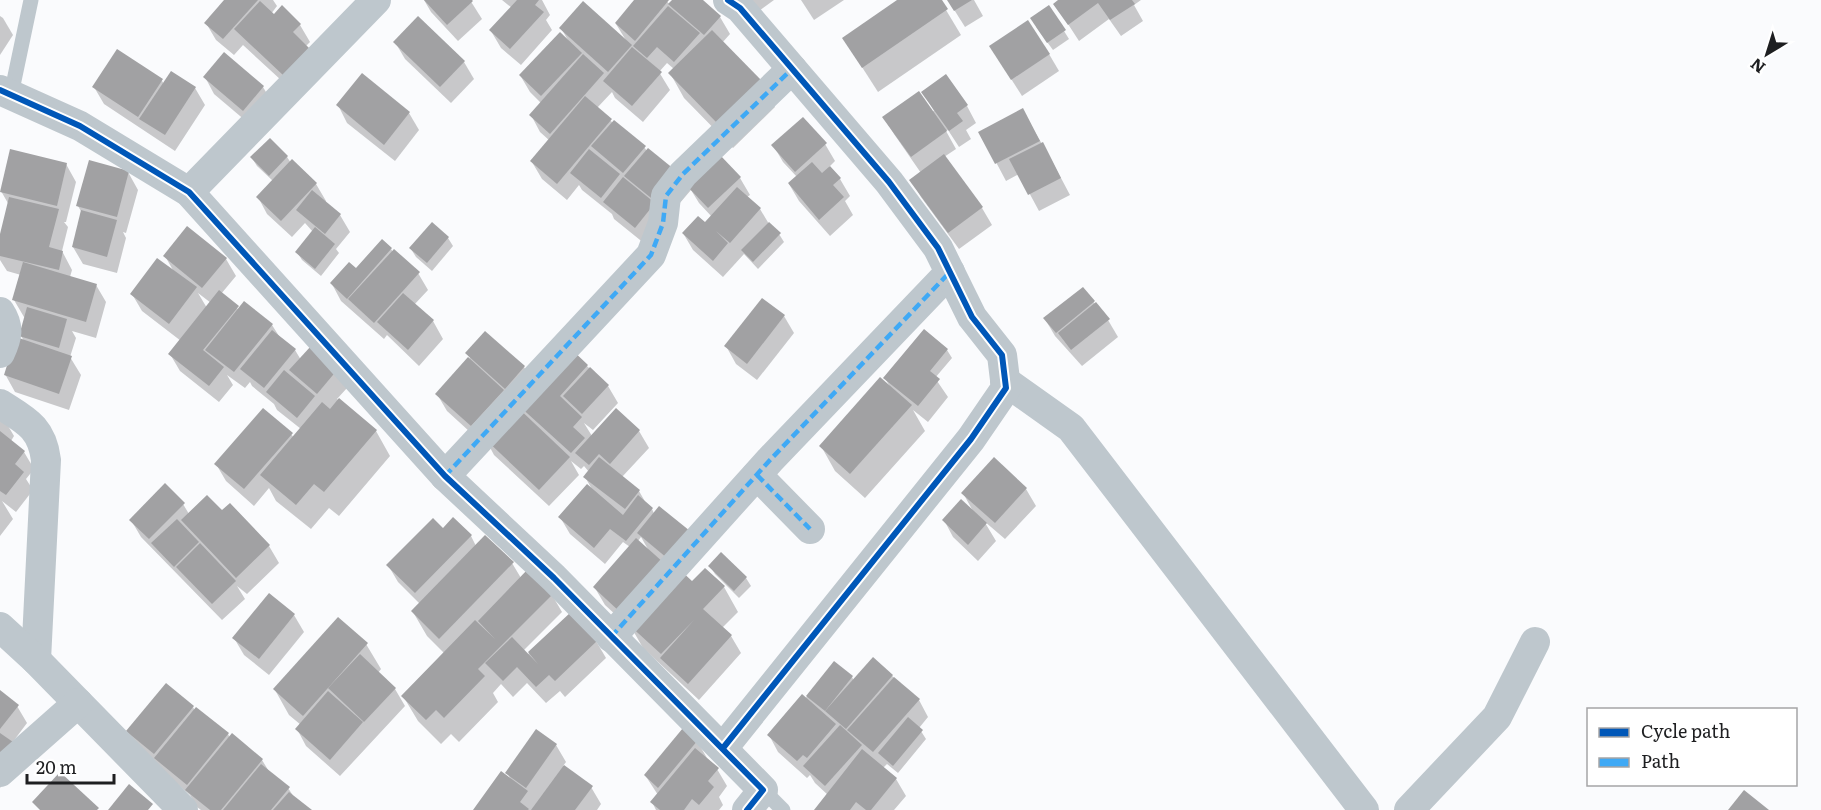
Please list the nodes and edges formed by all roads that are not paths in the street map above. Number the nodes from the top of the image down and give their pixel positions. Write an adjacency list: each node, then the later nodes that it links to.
1 (30, 0): 5 (lane)
2 (376, 0): 6 (street)
3 (728, 0): 4 (street)
4 (792, 69): 7 (street); 12 (street)
5 (5, 92): 6 (street)
6 (189, 192): 12 (street)
7 (950, 272): 10 (street); 13 (street)
8 (0, 312): 9 (street)
9 (0, 354)
10 (1005, 381): 20 (street); 24 (street)
11 (0, 404): 18 (street)
12 (445, 476): 16 (street)
13 (757, 476): 14 (street); 16 (street)
14 (810, 529)
15 (0, 627): 18 (street)
16 (611, 638): 20 (street)
17 (1534, 642): 25 (street)
18 (36, 660): 19 (street)
19 (78, 703): 21 (street); 23 (street)
20 (723, 748): 22 (street)
21 (0, 772)
22 (765, 803)
23 (183, 810)
24 (1364, 810)
25 (1409, 810)

